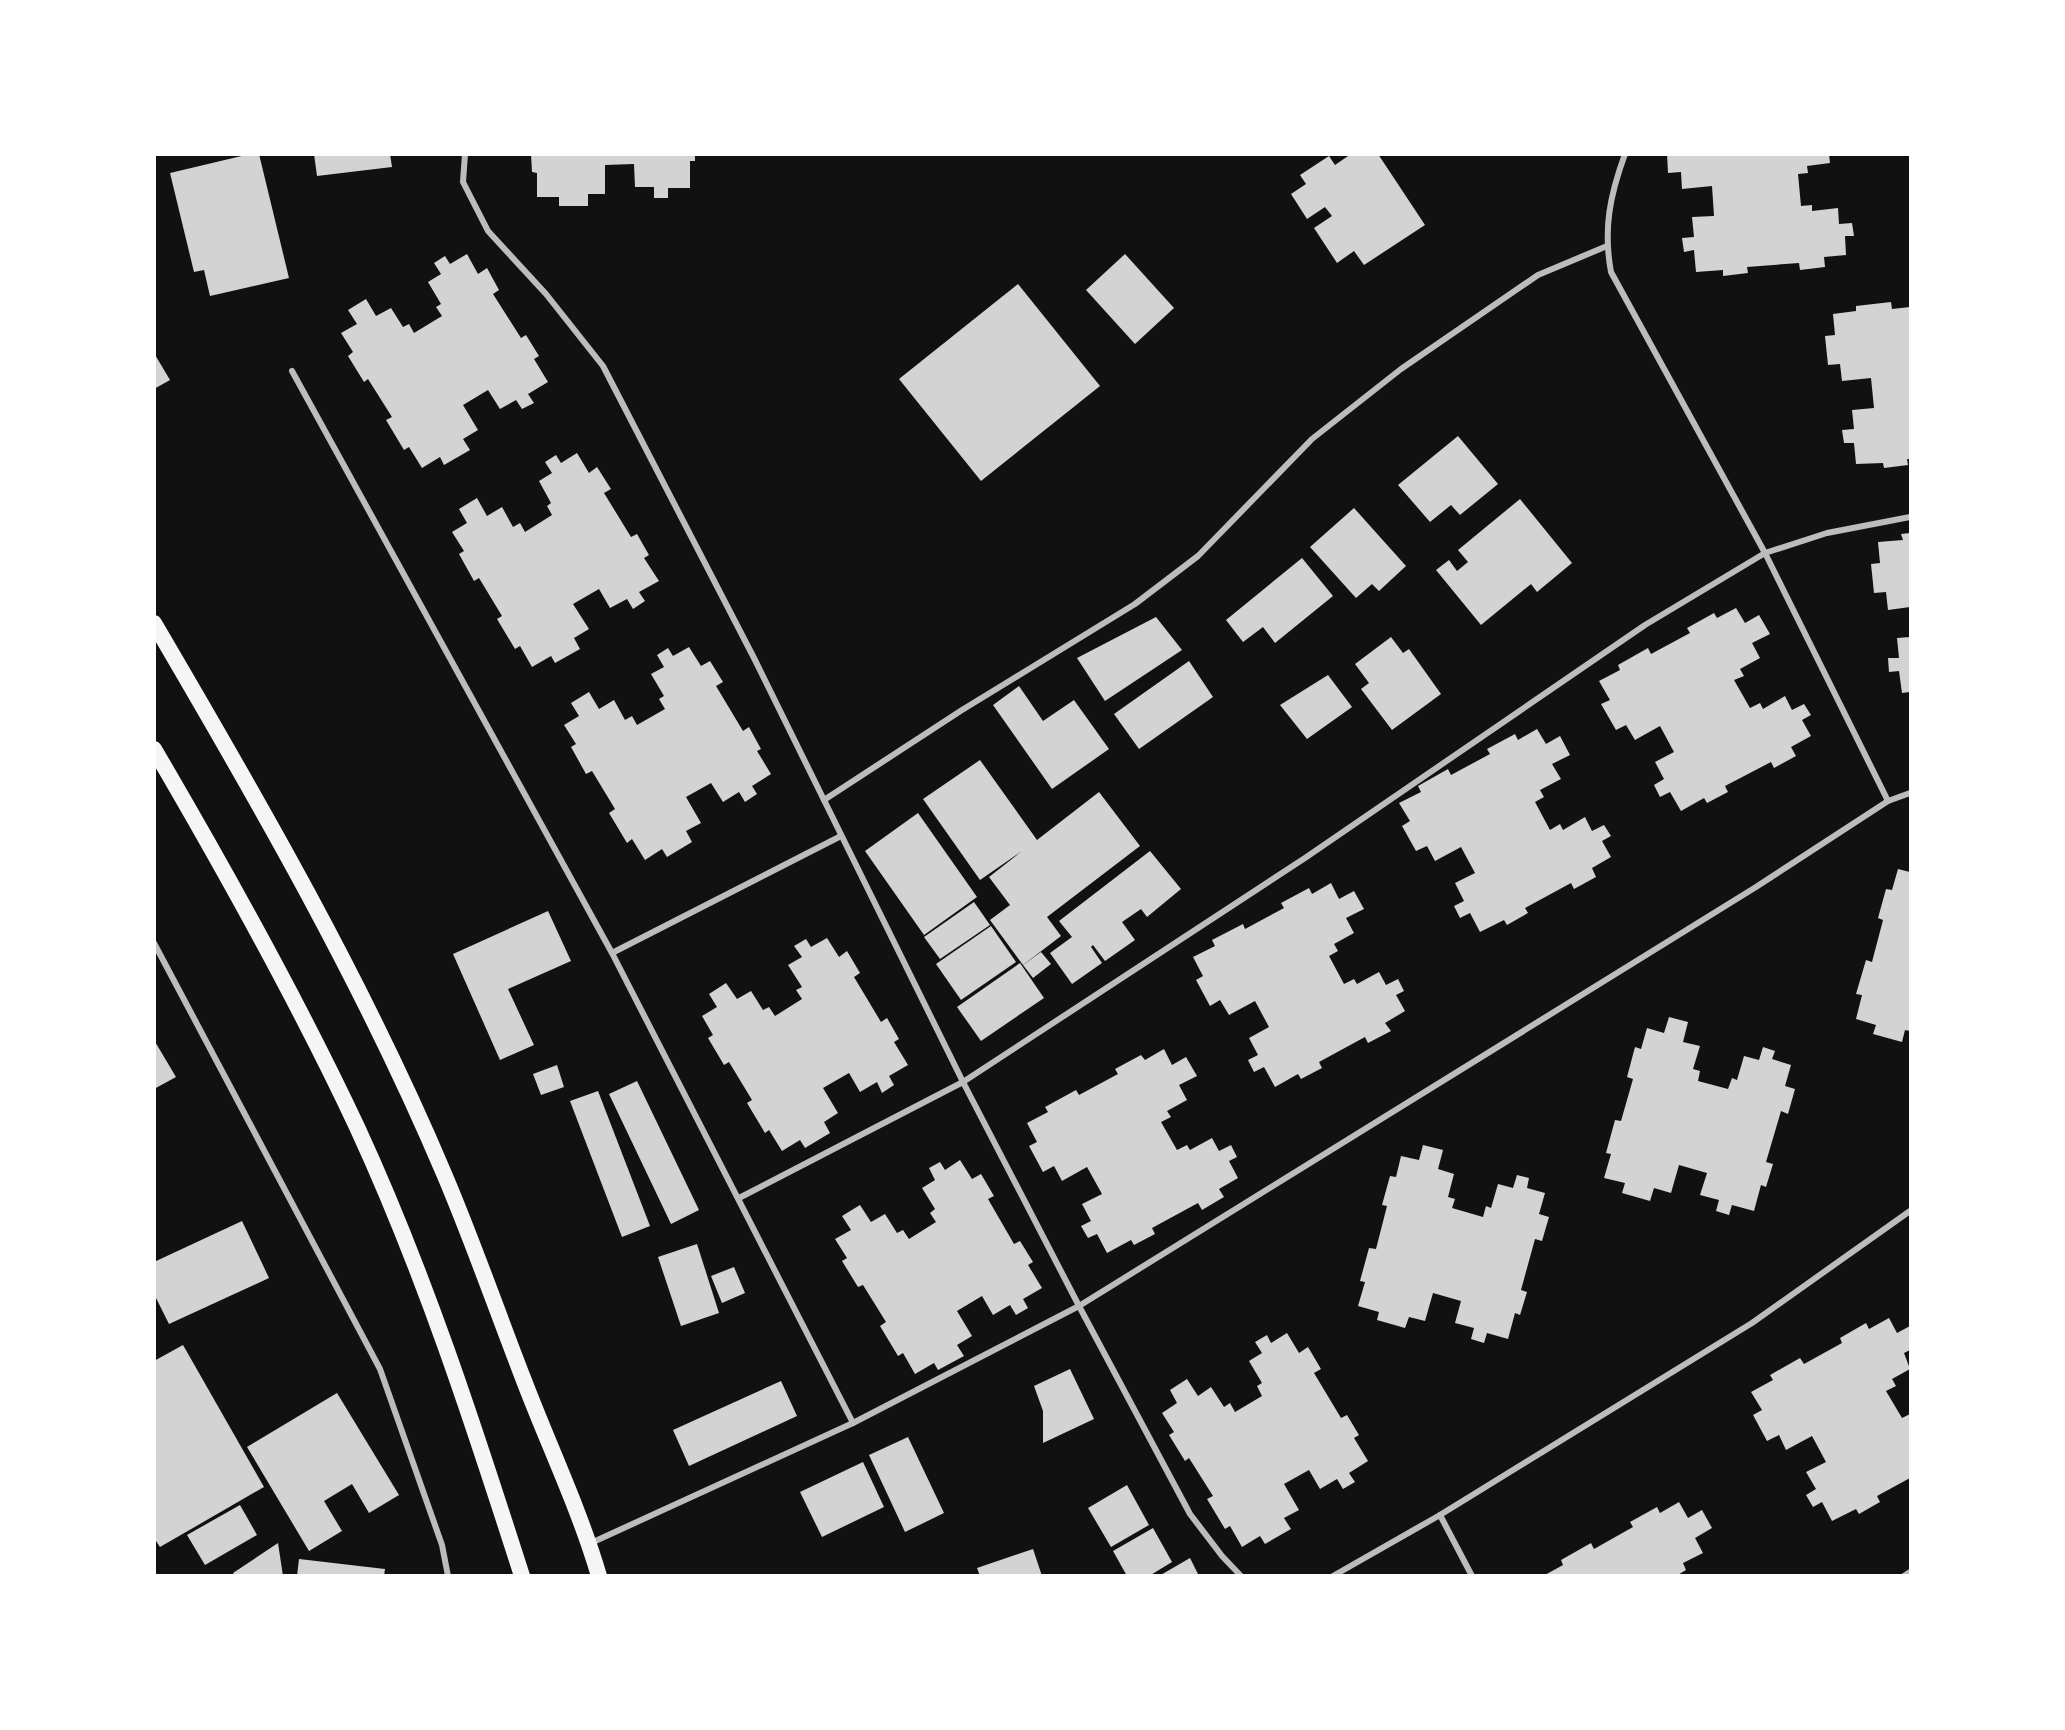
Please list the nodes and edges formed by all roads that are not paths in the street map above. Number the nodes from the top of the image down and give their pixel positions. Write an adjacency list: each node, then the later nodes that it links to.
1 (465, 154): 10 (street)
2 (1625, 154): 3 (street)
3 (1606, 246): 6 (street); 10 (street)
4 (292, 371): 14 (street)
5 (1911, 517): 6 (street)
6 (1766, 553): 11 (street); 15 (street)
7 (154, 623): 21 (highway)
8 (155, 749): 24 (highway)
9 (1911, 793): 11 (street)
10 (824, 800): 12 (street)
11 (1888, 801): 18 (street)
12 (841, 836): 14 (street); 15 (street)
13 (154, 943): 23 (street)
14 (612, 953): 16 (street)
15 (963, 1082): 16 (street); 18 (street)
16 (739, 1198): 19 (street)
17 (1911, 1211): 20 (street)
18 (1079, 1306): 19 (street); 26 (street)
19 (853, 1423): 21 (street)
20 (1440, 1515): 27 (street); 28 (street)
21 (590, 1543): 25 (highway)
22 (1911, 1572): 29 (street)
23 (448, 1575)
24 (522, 1575)
25 (599, 1575)
26 (1241, 1575)
27 (1333, 1575)
28 (1472, 1575)
29 (1904, 1575)

